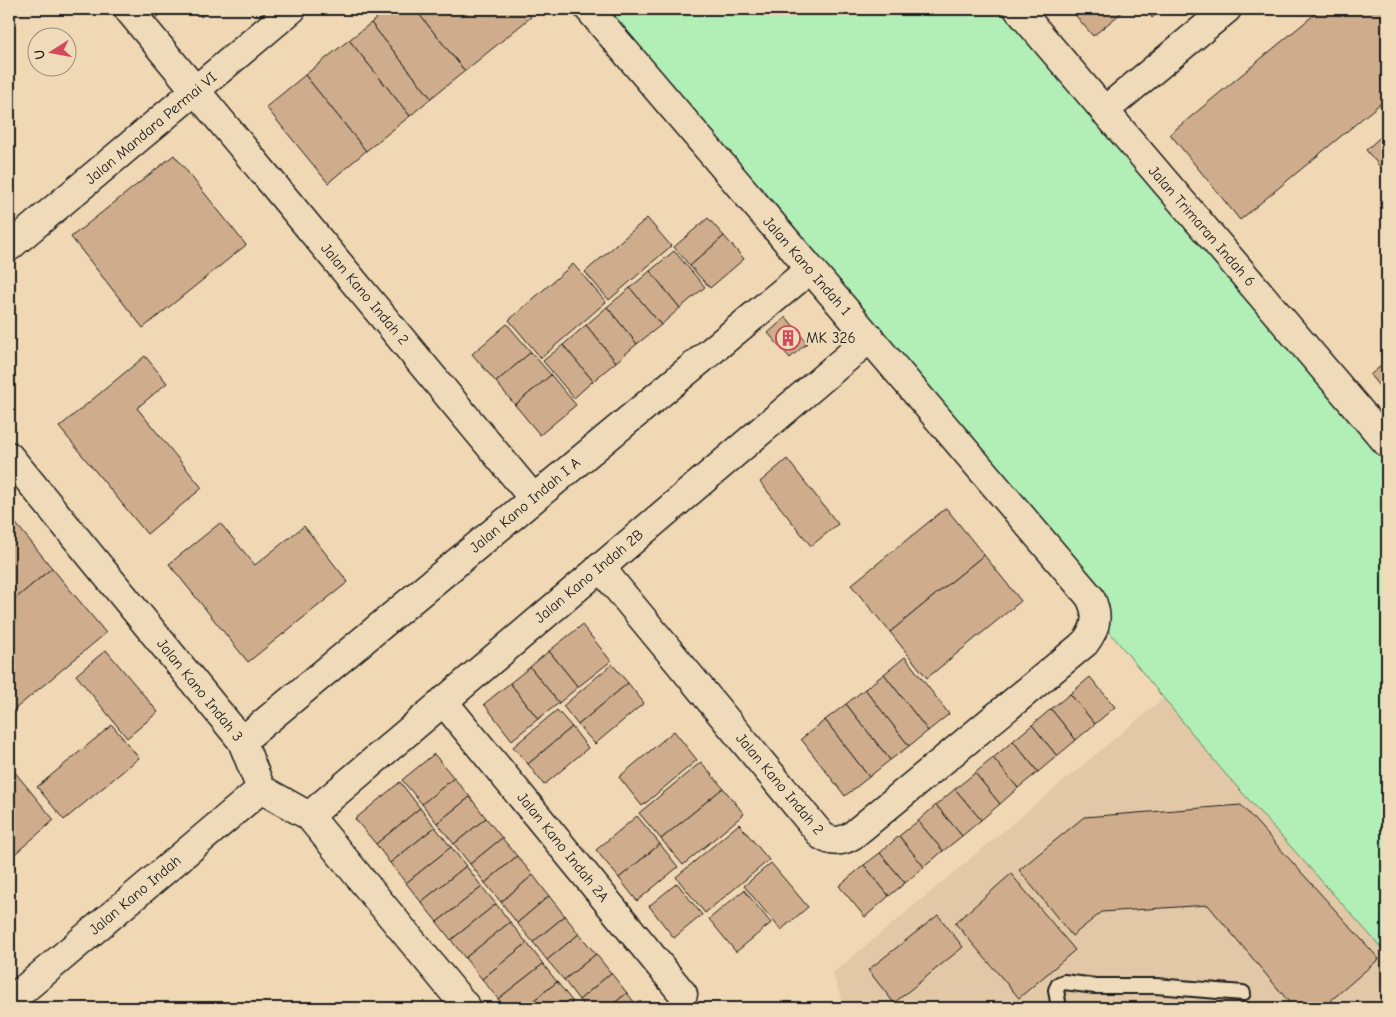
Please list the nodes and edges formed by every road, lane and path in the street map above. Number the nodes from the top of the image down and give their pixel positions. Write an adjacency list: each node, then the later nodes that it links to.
1 (128, 9): 6 (street, Jalan Kano Indah 2)
2 (292, 9): 6 (street, Jalan Mandara Permai VI)
3 (589, 9): 9 (street, Jalan Kano Indah 1)
4 (1018, 9): 7 (street, Jalan Trimaran Indah 6)
5 (1226, 9): 7 (street)
6 (197, 90): 8 (street, Jalan Mandara Permai VI); 13 (street, Jalan Kano Indah 2)
7 (1104, 111): 11 (street, Jalan Trimaran Indah 6)
8 (9, 247)
9 (809, 270): 10 (street, Jalan Kano Indah 1); 13 (street, Jalan Kano Indah I A)
10 (870, 338): 14 (street, Jalan Kano Indah 2B); 15 (street, Jalan Kano Indah 1)
11 (1387, 443)
12 (9, 456): 17 (street, Jalan Kano Indah 3)
13 (533, 498): 17 (street, Jalan Kano Indah I A)
14 (600, 567): 15 (street, Jalan Kano Indah 2); 16 (street, Jalan Kano Indah 2B)
15 (1085, 643)
16 (443, 701): 19 (street, Jalan Kano Indah 2B); 21 (street, Jalan Kano Indah 2A)
17 (242, 741): 18 (street, Jalan Kano Indah 3)
18 (261, 789): 19 (street); 22 (street, Jalan Kano Indah)
19 (310, 816): 23 (street)
20 (1243, 993): 24 (lane)
21 (683, 994)
22 (9, 1002)
23 (467, 1008)
24 (1059, 1008)

